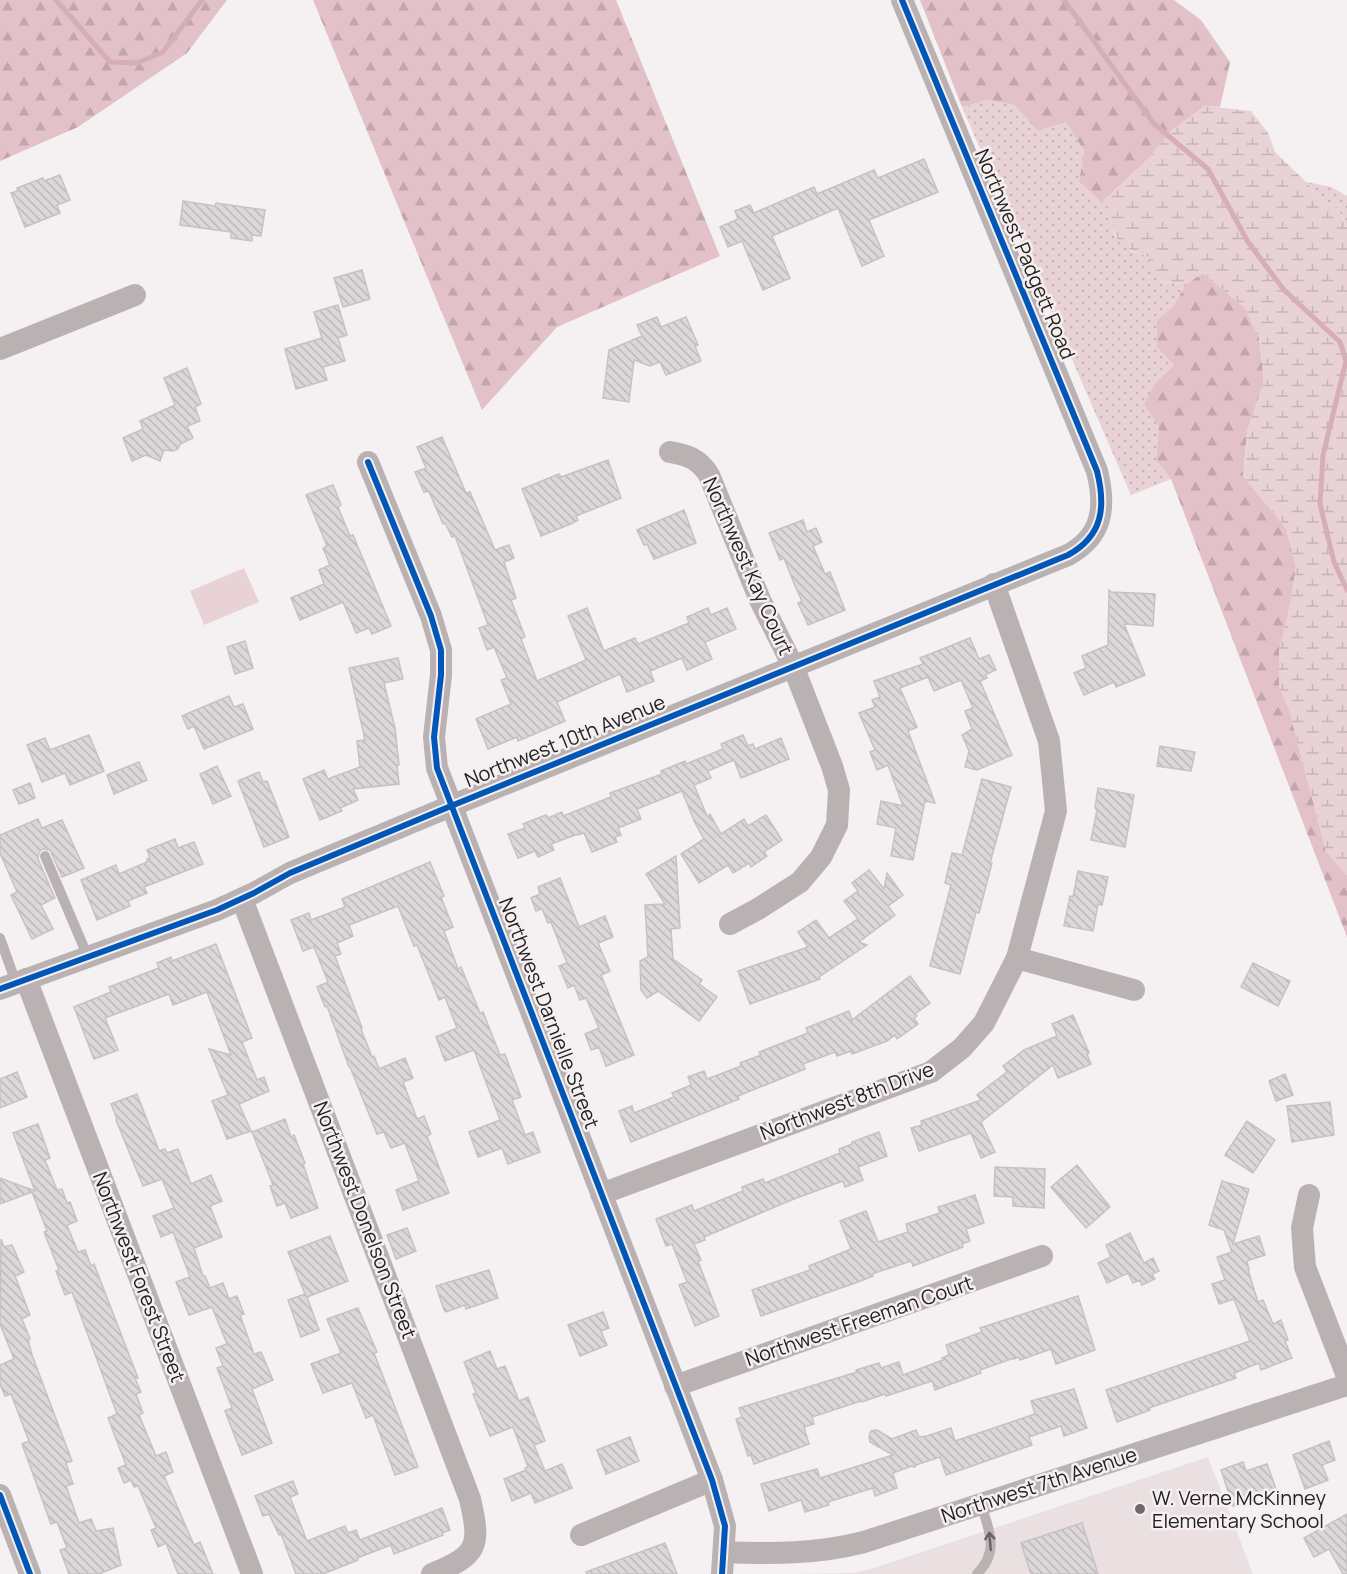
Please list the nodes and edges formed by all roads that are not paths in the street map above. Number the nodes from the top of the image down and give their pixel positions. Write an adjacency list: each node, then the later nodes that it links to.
1 (902, 0): 6 (street, Northwest Padgett Road)
2 (135, 295): 3 (street)
3 (0, 349)
4 (670, 452): 8 (street, Northwest Kay Court)
5 (368, 462): 9 (street, Northwest Darnielle Street)
6 (1098, 524): 7 (street, Northwest 10th Avenue)
7 (994, 584): 8 (street, Northwest 10th Avenue); 15 (street, Northwest 8th Drive)
8 (793, 666): 9 (street, Northwest 10th Avenue); 12 (street, Northwest Kay Court)
9 (451, 806): 11 (street, Northwest 10th Avenue); 18 (street, Northwest Darnielle Street)
10 (45, 856): 14 (lane)
11 (242, 898): 14 (street, Northwest 10th Avenue); 31 (street, Northwest Donelson Street)
12 (729, 924)
13 (0, 938): 16 (lane)
14 (88, 957): 16 (street, Northwest 10th Avenue)
15 (1017, 958): 17 (street); 18 (street, Northwest 8th Drive)
16 (14, 984): 30 (street, Northwest Forest Street)
17 (1134, 990)
18 (601, 1194): 23 (street, Northwest Darnielle Street)
19 (1309, 1195): 21 (street)
20 (1042, 1256): 23 (street, Northwest Freeman Court)
21 (1347, 1377)
22 (1347, 1385): 26 (street, Northwest 7th Avenue)
23 (675, 1386): 24 (street, Northwest Darnielle Street)
24 (712, 1480): 27 (street); 28 (street, Northwest Darnielle Street)
25 (1, 1499): 29 (street)
26 (981, 1504): 28 (street, Northwest 7th Avenue); 32 (lane, one-way to 26)
27 (581, 1535)
28 (723, 1563)
29 (30, 1574)
30 (252, 1574)
31 (432, 1574)
32 (977, 1574)

